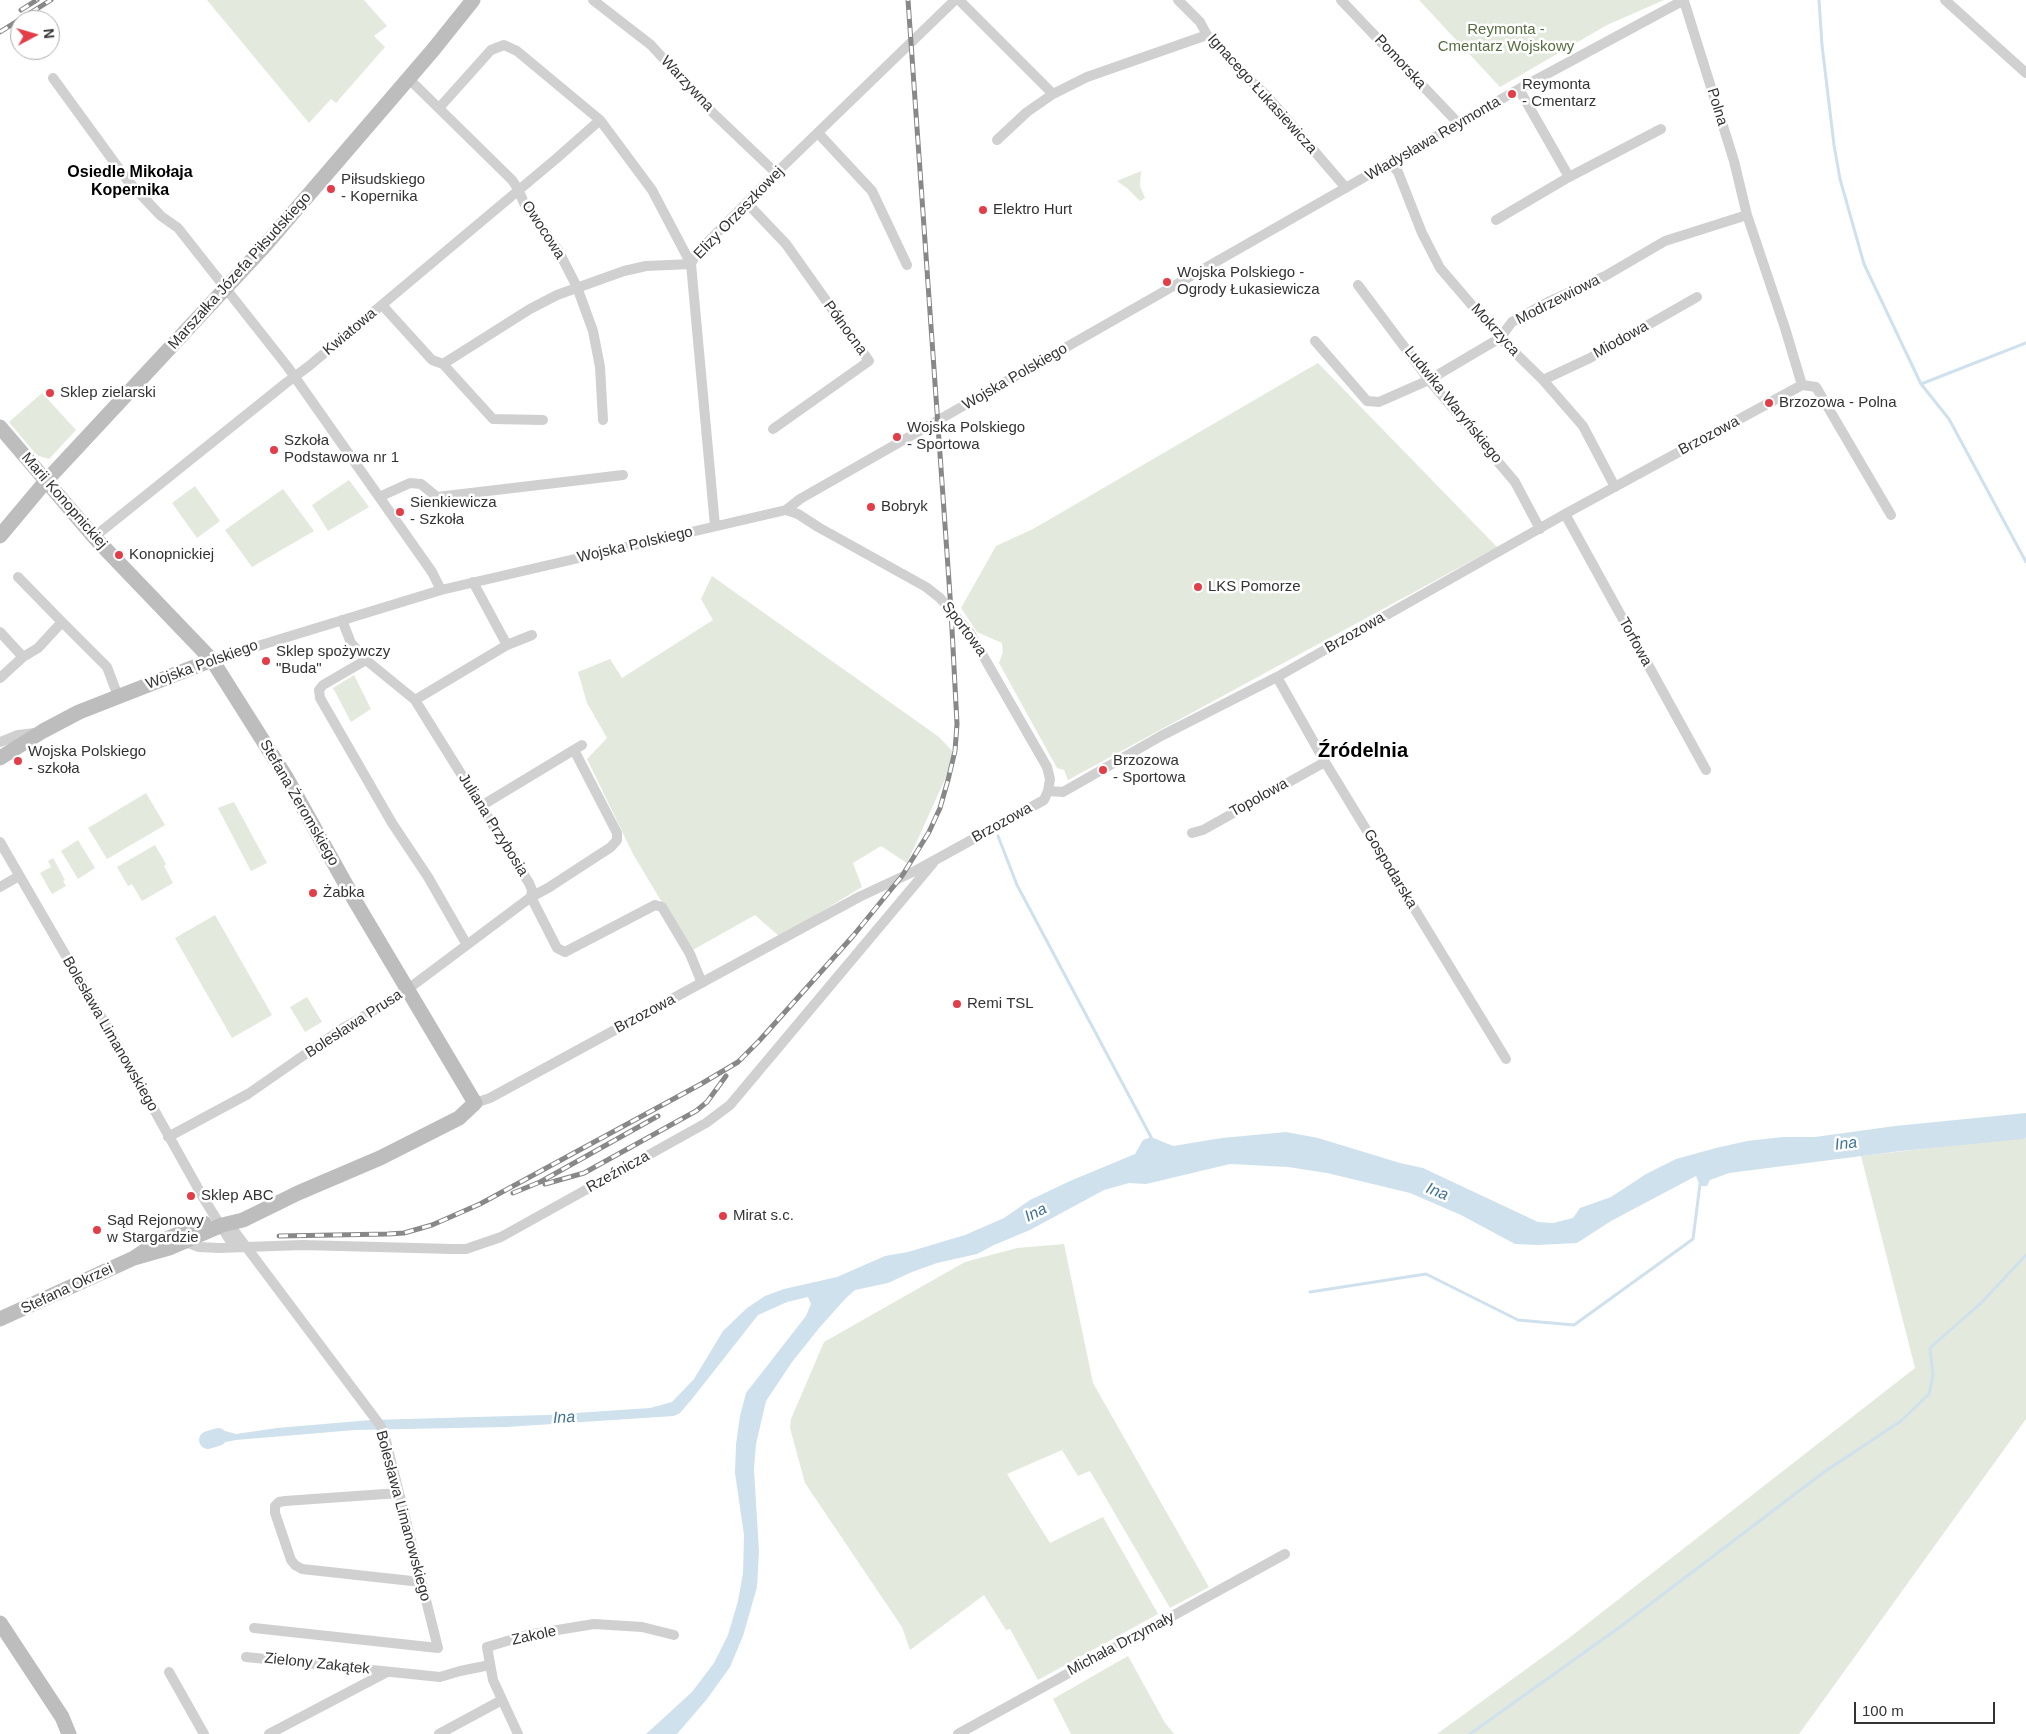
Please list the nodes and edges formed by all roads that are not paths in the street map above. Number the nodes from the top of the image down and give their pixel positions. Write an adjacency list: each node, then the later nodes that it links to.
1 (473, 0): 11 (street, Marszałka Józefa Piłsudskiego)
2 (593, 0): 21 (street, Warzywna)
3 (957, 0): 13 (street); 18 (street, Elizy Orzeszkowej)
4 (1178, 0): 8 (street, Ignacego Łukasiewicza)
5 (1341, 0): 16 (street, Pomorska)
6 (1684, 0): 12 (street, Władysława Reymonta); 26 (street, Polna)
7 (1945, 0): 9 (street)
8 (1207, 35): 13 (street); 23 (street, Ignacego Łukasiewicza)
9 (2026, 73)
10 (53, 78): 33 (street)
11 (408, 78): 14 (street, Owocowa); 33 (street, Marszałka Józefa Piłsudskiego)
12 (1520, 89): 16 (street, Władysława Reymonta); 22 (street)
13 (1053, 94): 19 (street)
14 (439, 108): 15 (street); 24 (street, Owocowa)
15 (600, 120): 24 (street, Kwiatowa); 29 (street)
16 (1459, 124): 20 (street, Władysława Reymonta)
17 (1661, 129): 22 (street)
18 (818, 133): 21 (street, Elizy Orzeszkowej); 30 (street)
19 (997, 140)
20 (1390, 163): 23 (street, Władysława Reymonta); 36 (street, Mokrzyca)
21 (776, 174): 25 (street, Elizy Orzeszkowej)
22 (1569, 177): 27 (street)
23 (1346, 188): 28 (street, Władysława Reymonta)
24 (518, 189): 32 (street, Owocowa); 35 (street, Kwiatowa)
25 (747, 203): 29 (street, Elizy Orzeszkowej); 46 (street, Północna)
26 (1747, 215): 36 (street, Modrzewiowa); 42 (street)
27 (1496, 220)
28 (1235, 251): 51 (street, Wojska Polskiego)
29 (691, 264): 32 (street); 54 (street, Elizy Orzeszkowej)
30 (907, 264)
31 (1358, 285): 40 (street, Ludwika Waryńskiego)
32 (577, 287): 38 (street); 44 (street, Owocowa)
33 (226, 290): 39 (street); 48 (street, Marszałka Józefa Piłsudskiego)
34 (1697, 297): 41 (street, Miodowa)
35 (382, 305): 38 (street); 39 (street, Kwiatowa)
36 (1500, 338): 40 (street, Modrzewiowa); 41 (street, Mokrzyca)
37 (1315, 342): 40 (street, Modrzewiowa)
38 (443, 364): 43 (street)
39 (295, 376): 50 (street); 57 (street, Kwiatowa)
40 (1429, 380): 55 (street, Ludwika Waryńskiego)
41 (1543, 380): 49 (street, Mokrzyca)
42 (1802, 385): 49 (street, Brzozowa); 53 (street)
43 (543, 420)
44 (603, 420)
45 (0, 427): 48 (street, Marii Konopnickiej)
46 (773, 429)
47 (623, 475): 50 (street)
48 (46, 481): 56 (street, Marszałka Józefa Piłsudskiego); 57 (street, Marii Konopnickiej)
49 (1615, 487): 52 (street, Brzozowa)
50 (379, 497): 60 (street)
51 (786, 510): 54 (street, Wojska Polskiego); 78 (street, Sportowa)
52 (1565, 514): 55 (street, Brzozowa); 77 (street, Torfowa)
53 (1891, 515)
54 (715, 526): 59 (street, Wojska Polskiego)
55 (1540, 529): 69 (street, Brzozowa)
56 (0, 536)
57 (94, 537): 67 (street, Marii Konopnickiej)
58 (18, 577): 62 (street)
59 (473, 582): 60 (street, Wojska Polskiego); 65 (street)
60 (441, 590): 61 (street, Wojska Polskiego)
61 (342, 620): 67 (street, Wojska Polskiego); 68 (street, Juliana Przybosia)
62 (62, 622): 66 (street); 71 (street)
63 (0, 632): 66 (street)
64 (532, 635): 65 (street)
65 (507, 645): 72 (street)
66 (23, 657): 70 (street)
67 (212, 660): 71 (street, Wojska Polskiego); 88 (street, Stefana Żeromskiego)
68 (366, 660): 72 (street, Juliana Przybosia); 86 (street)
69 (1277, 677): 76 (street, Gospodarska); 78 (street, Brzozowa)
70 (0, 678)
71 (118, 696): 73 (street, Wojska Polskiego)
72 (415, 700): 79 (street, Juliana Przybosia)
73 (43, 731): 74 (street); 75 (street, Wojska Polskiego)
74 (0, 742)
75 (0, 758)
76 (1325, 762): 80 (street, Topolowa); 89 (street, Gospodarska)
77 (1706, 770)
78 (1048, 791): 82 (street, Brzozowa)
79 (481, 806): 85 (street, Juliana Przybosia); 85 (street, Bolesława Prusa)
80 (1192, 833)
81 (0, 842): 83 (street, Bolesława Limanowskiego)
82 (937, 859): 87 (street, Brzozowa); 94 (street, Rzeźnicza)
83 (19, 876): 84 (street); 91 (street, Bolesława Limanowskiego)
84 (0, 887)
85 (531, 897): 86 (street, Bolesława Prusa); 87 (street, Juliana Przybosia)
86 (467, 945): 88 (street, Bolesława Prusa)
87 (702, 983): 90 (street, Brzozowa)
88 (408, 988): 90 (street, Stefana Żeromskiego); 91 (street, Bolesława Prusa)
89 (1506, 1059)
90 (476, 1103): 92 (street, Brzozowa)
91 (168, 1137): 92 (street, Bolesława Limanowskiego)
92 (219, 1222): 93 (street, Stefana Okrzei); 94 (street, Bolesława Limanowskiego); 95 (street, Bolesława Limanowskiego); 96 (street, Stefana Okrzei)
93 (185, 1242): 95 (street, Rzeźnicza); 96 (street, Stefana Okrzei)
94 (245, 1246): 95 (street, Rzeźnicza); 98 (street, Bolesława Limanowskiego)
95 (234, 1247)
96 (134, 1258): 97 (street, Stefana Okrzei)
97 (0, 1319)
98 (399, 1493): 100 (street, Bolesława Limanowskiego); 100 (street)
99 (1285, 1554): 114 (street, Michała Drzymały)
100 (421, 1582): 102 (street, Bolesława Limanowskiego)
101 (0, 1622): 109 (street)
102 (254, 1628)
103 (674, 1635): 105 (street, Zakole)
104 (246, 1657): 107 (street, Zielony Zakątek)
105 (490, 1665): 107 (street, Zielony Zakątek); 108 (street, Zakole)
106 (169, 1672): 110 (street)
107 (388, 1672): 111 (street, Zielony Zakątek)
108 (502, 1700): 112 (street); 113 (street, Zakole)
109 (69, 1734)
110 (204, 1734)
111 (269, 1734)
112 (439, 1734)
113 (518, 1734)
114 (958, 1734)

